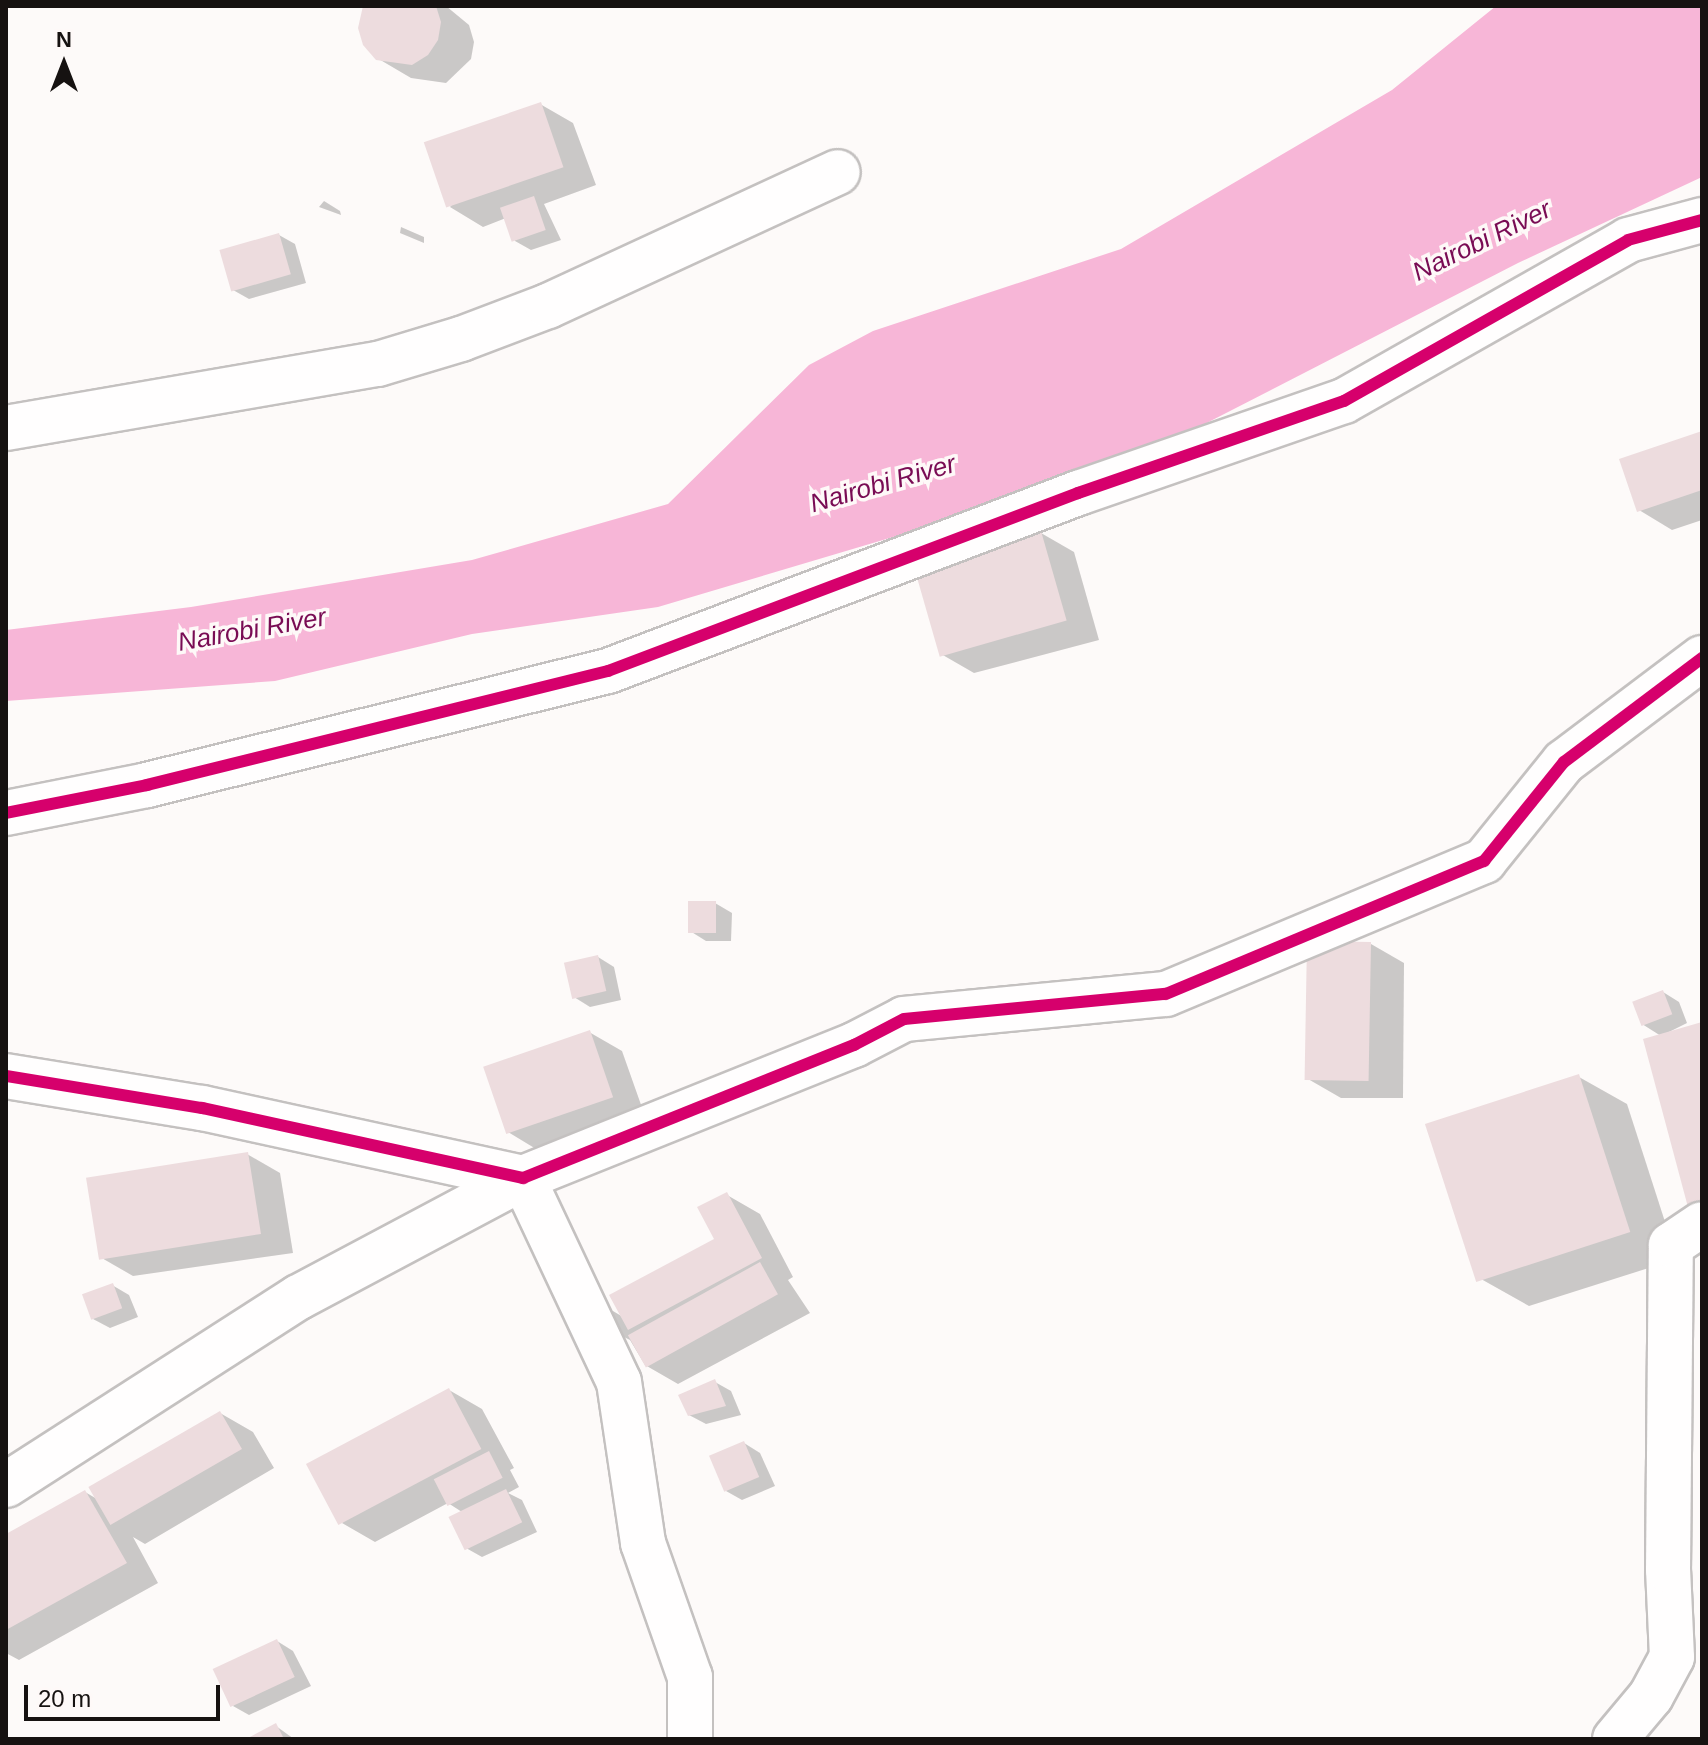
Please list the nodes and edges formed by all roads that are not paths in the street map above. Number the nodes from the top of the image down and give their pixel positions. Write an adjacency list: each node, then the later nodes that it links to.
1 (838, 172): 3 (street)
2 (1702, 220): 5 (street)
3 (6, 428)
4 (1702, 658): 7 (street)
5 (6, 813)
6 (6, 1076): 7 (street)
7 (523, 1178): 9 (street); 10 (street)
8 (1702, 1224): 11 (street)
9 (6, 1485)
10 (690, 1739)
11 (1615, 1739)

